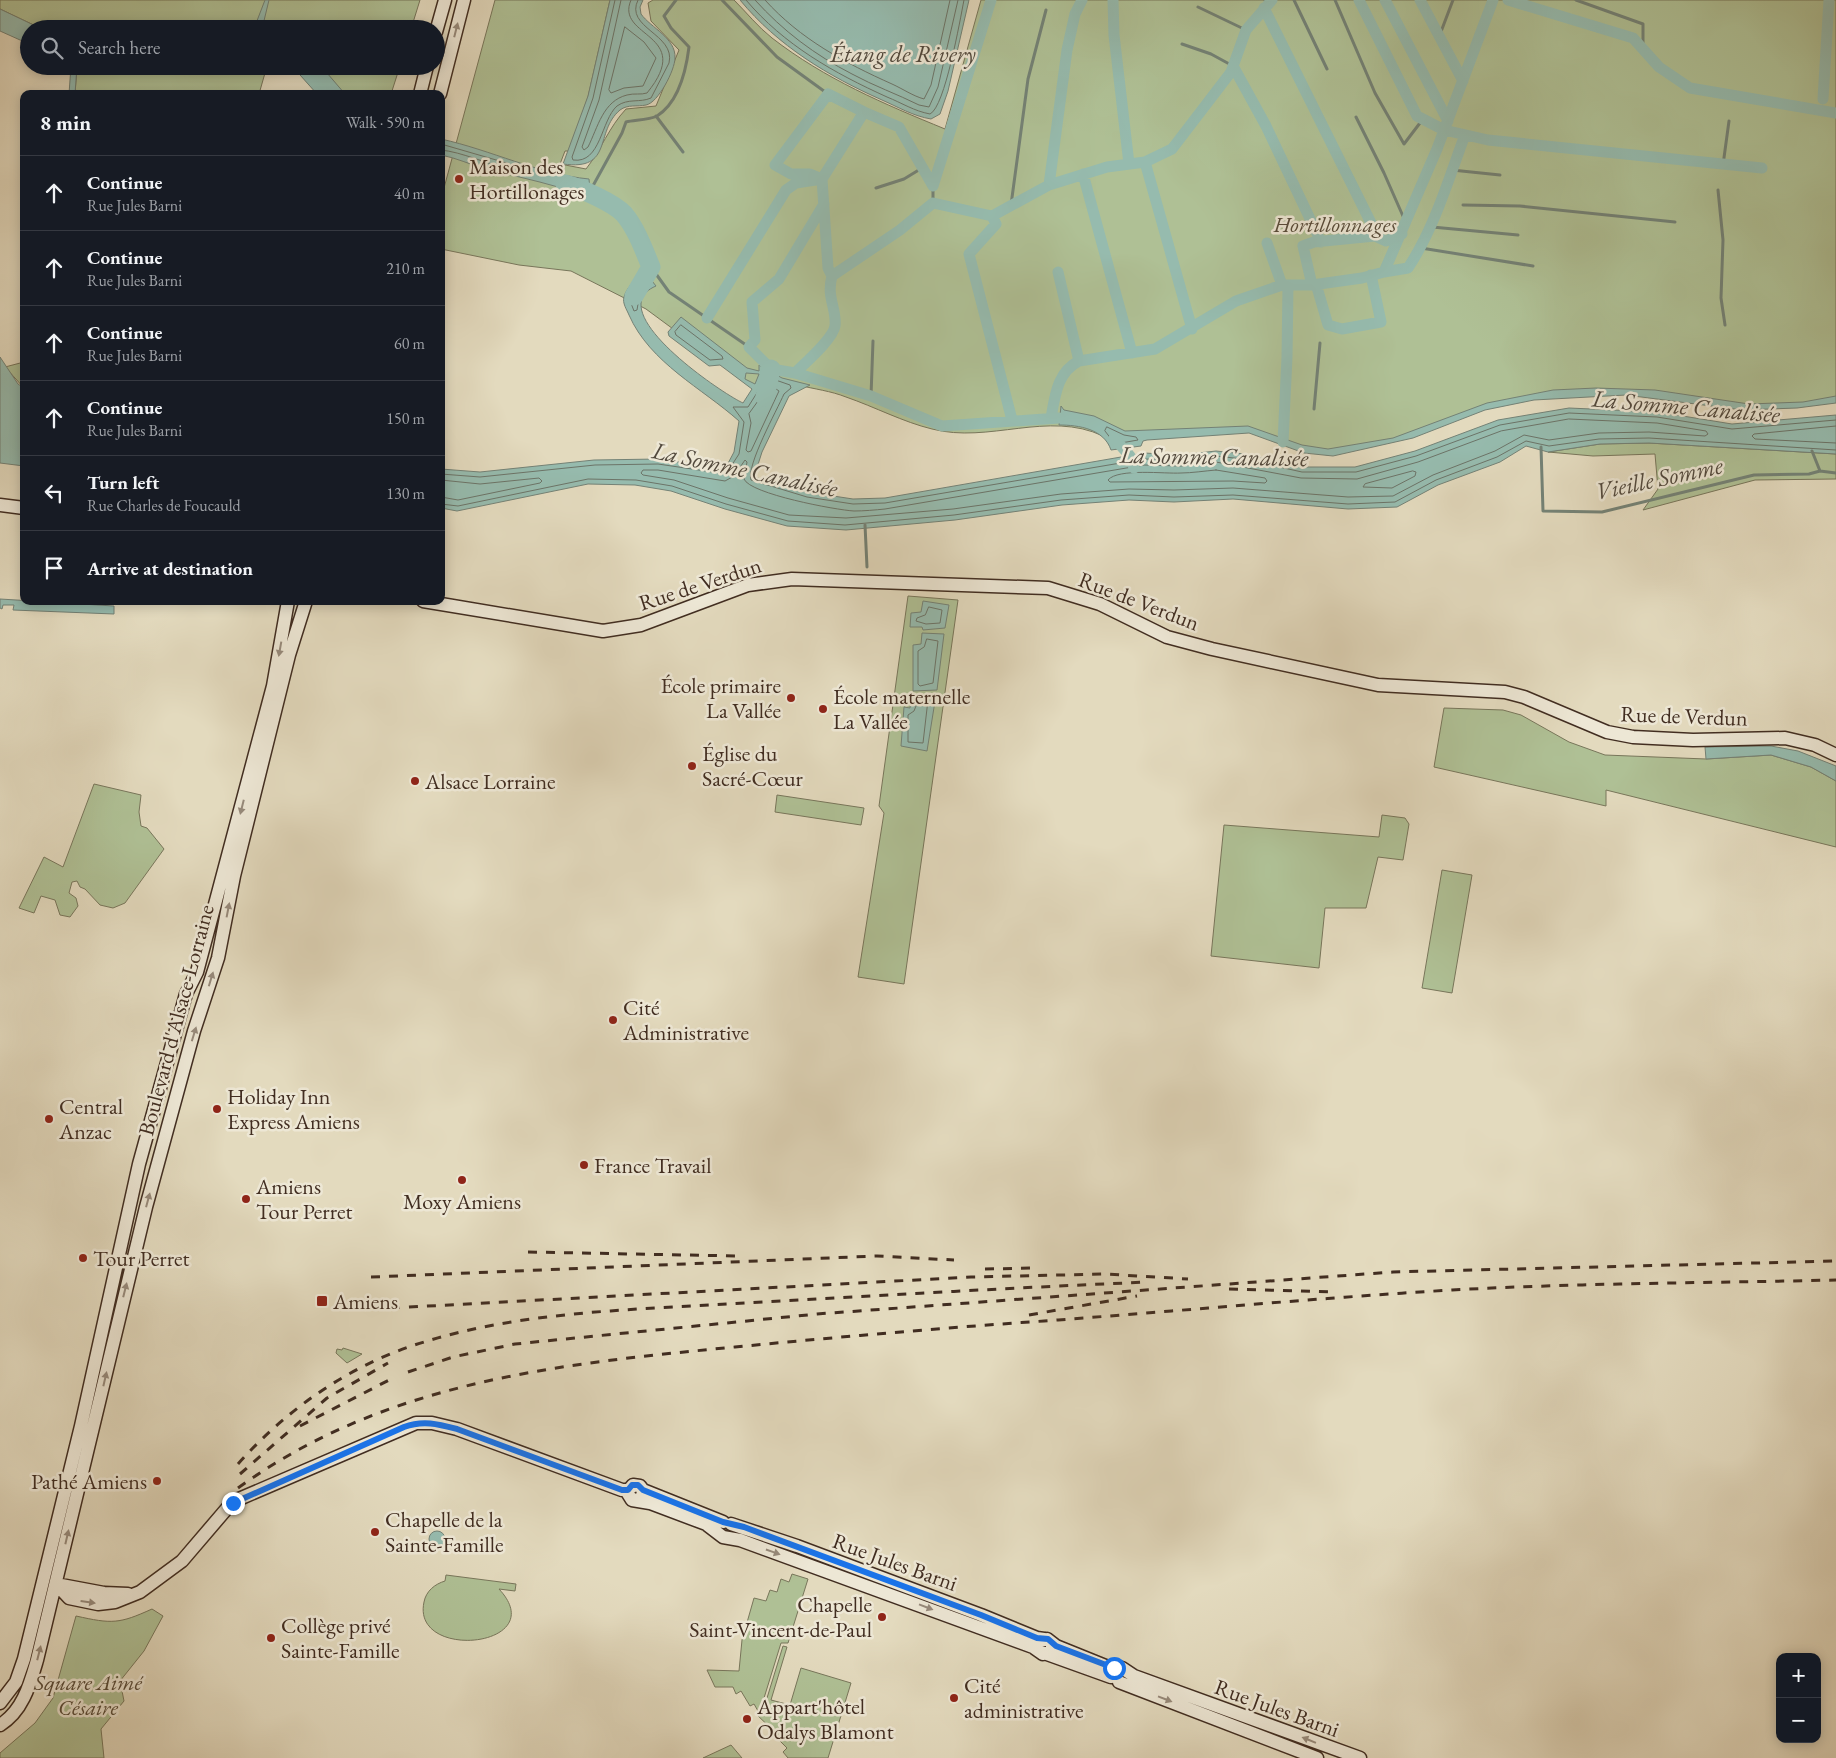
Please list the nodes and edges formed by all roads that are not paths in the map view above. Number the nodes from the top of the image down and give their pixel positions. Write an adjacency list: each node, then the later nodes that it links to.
1 (444, 0): 3 (main road)
2 (464, 0): 4 (main road, one-way to 2)
3 (439, 20)
4 (445, 74)
5 (425, 75): 7 (main road)
6 (445, 75): 8 (main road, one-way to 6)
7 (421, 90)
8 (441, 90)
9 (0, 505): 10 (main road)
10 (20, 508)
11 (287, 605): 15 (main road, Boulevard d'Alsace-Lorraine, one-way to 15)
12 (305, 605): 16 (main road, Boulevard d'Alsace-Lorraine, one-way to 12)
13 (445, 605): 14 (main road, Rue de Verdun)
14 (1836, 755)
15 (42, 1580): 16 (main road); 18 (main road, Boulevard d'Alsace-Lorraine)
16 (56, 1584): 17 (main road, Rue Jules Barni); 19 (main road, Boulevard d'Alsace-Lorraine, one-way to 16)
17 (1117, 1675): 20 (main road, Rue Jules Barni, one-way to 20); 21 (main road, Rue Jules Barni, one-way to 17)
18 (0, 1703)
19 (0, 1725)
20 (1317, 1758)
21 (1360, 1758)

